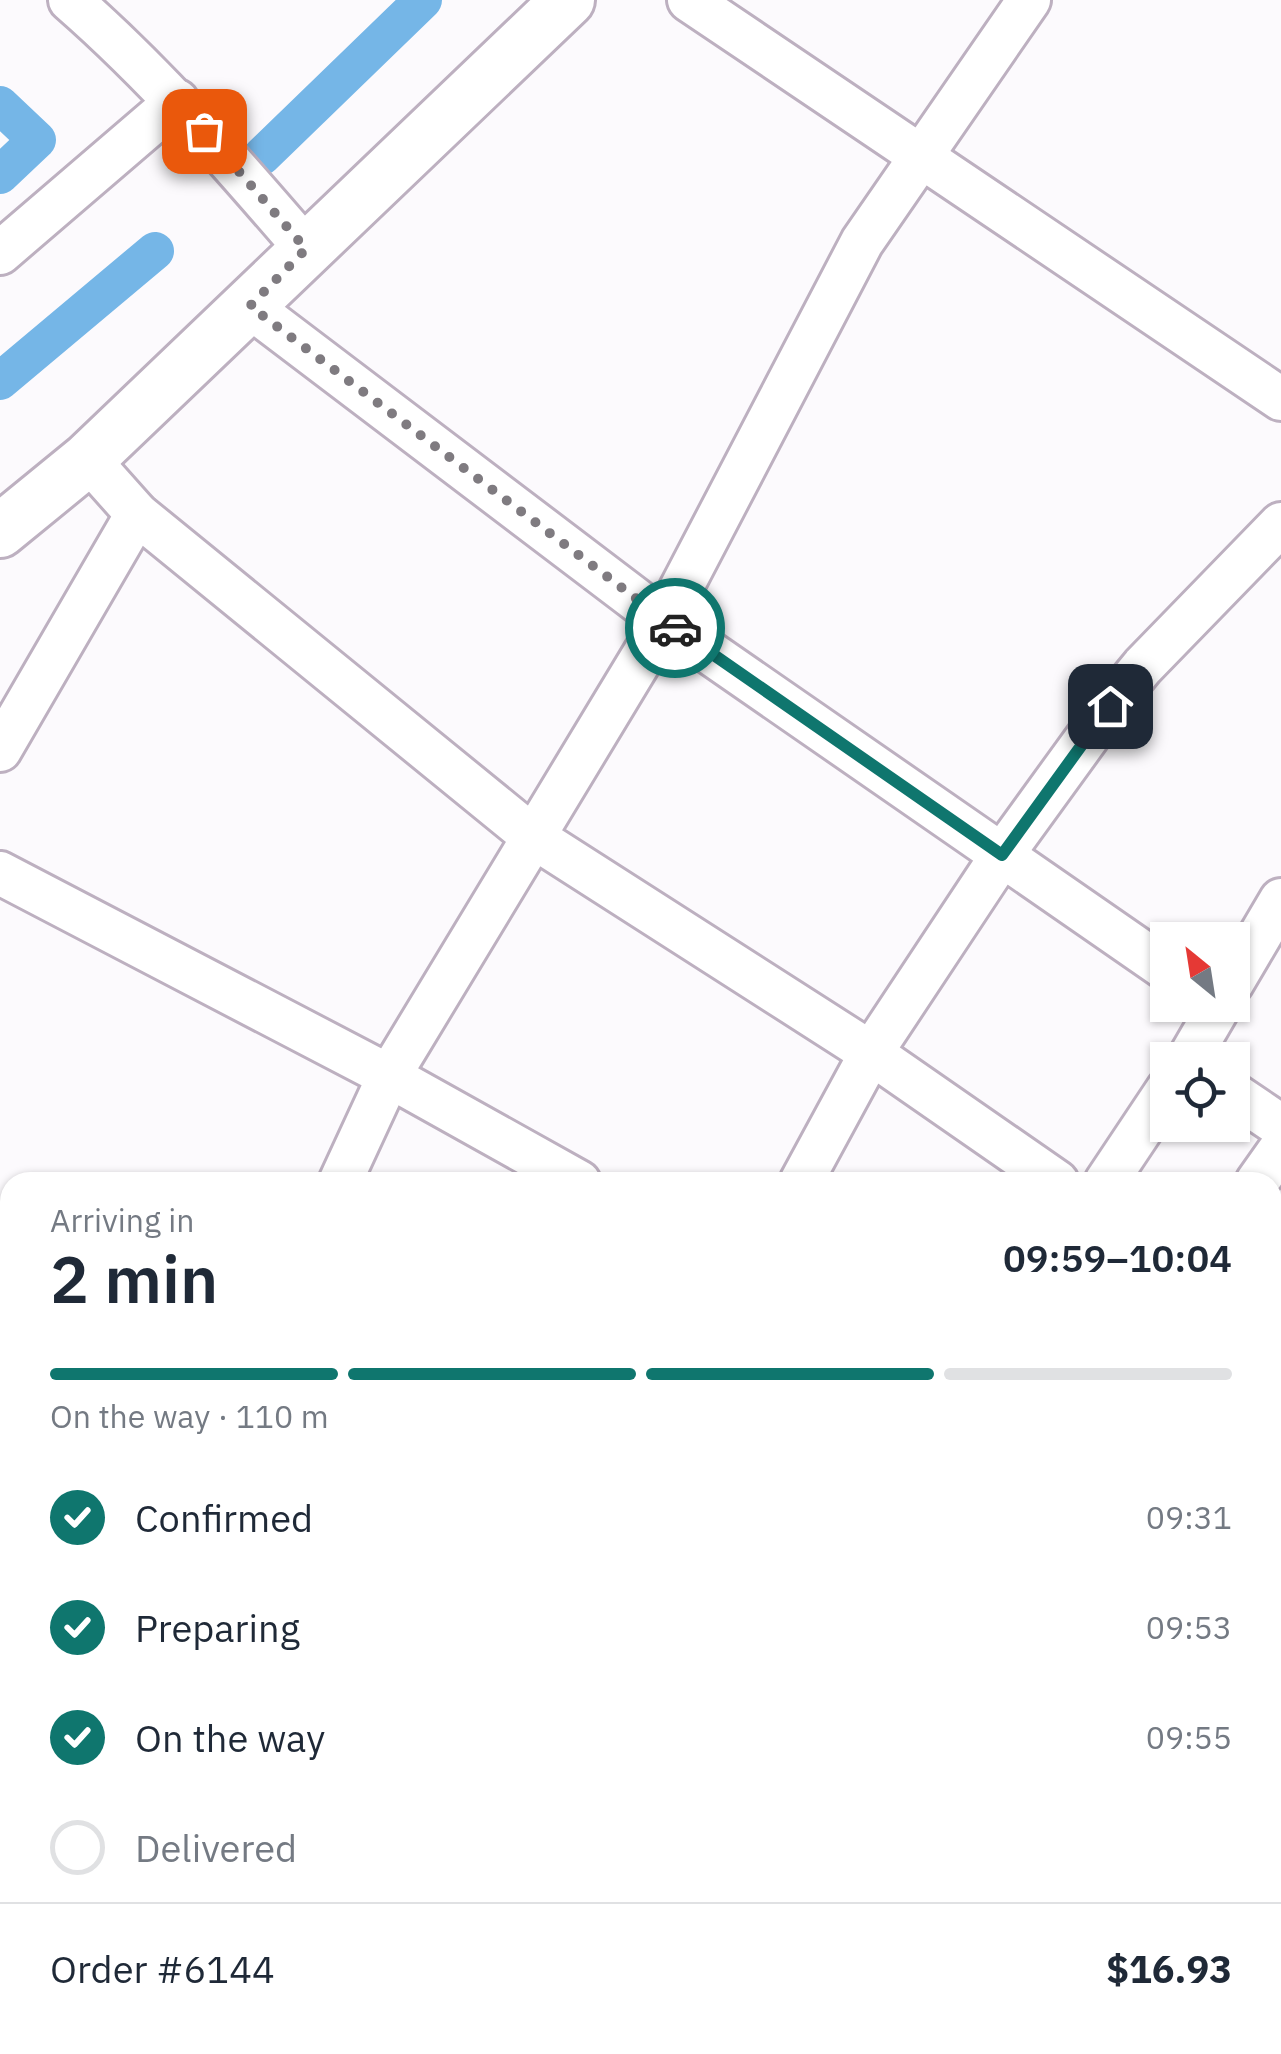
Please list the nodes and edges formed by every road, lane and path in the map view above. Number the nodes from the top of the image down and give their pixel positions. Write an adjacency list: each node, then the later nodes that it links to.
1 (70, 0): 5 (street)
2 (568, 0): 7 (street)
3 (689, 0): 6 (street)
4 (1029, 0): 6 (street)
5 (177, 101): 7 (street); 8 (street)
6 (920, 158): 10 (street); 15 (street)
7 (306, 249): 9 (street)
8 (0, 253)
9 (250, 306): 11 (street); 15 (street)
10 (1281, 398)
11 (88, 459): 12 (street); 14 (street)
12 (136, 514): 16 (street); 17 (street)
13 (1281, 524): 18 (street)
14 (0, 532)
15 (664, 621): 17 (street); 18 (street)
16 (0, 750)
17 (532, 836): 23 (street); 24 (street)
18 (1002, 855): 22 (street); 23 (street)
19 (0, 873): 24 (street)
20 (1281, 900): 21 (street)
21 (1250, 953)
22 (1150, 958)
23 (871, 1053): 31 (street); 32 (street)
24 (389, 1076): 29 (street); 30 (street)
25 (1250, 1105): 27 (street)
26 (1150, 1117): 33 (street)
27 (1281, 1126)
28 (1281, 1148): 34 (street)
29 (345, 1172)
30 (561, 1172)
31 (806, 1172)
32 (1043, 1172)
33 (1113, 1172)
34 (1265, 1172)

